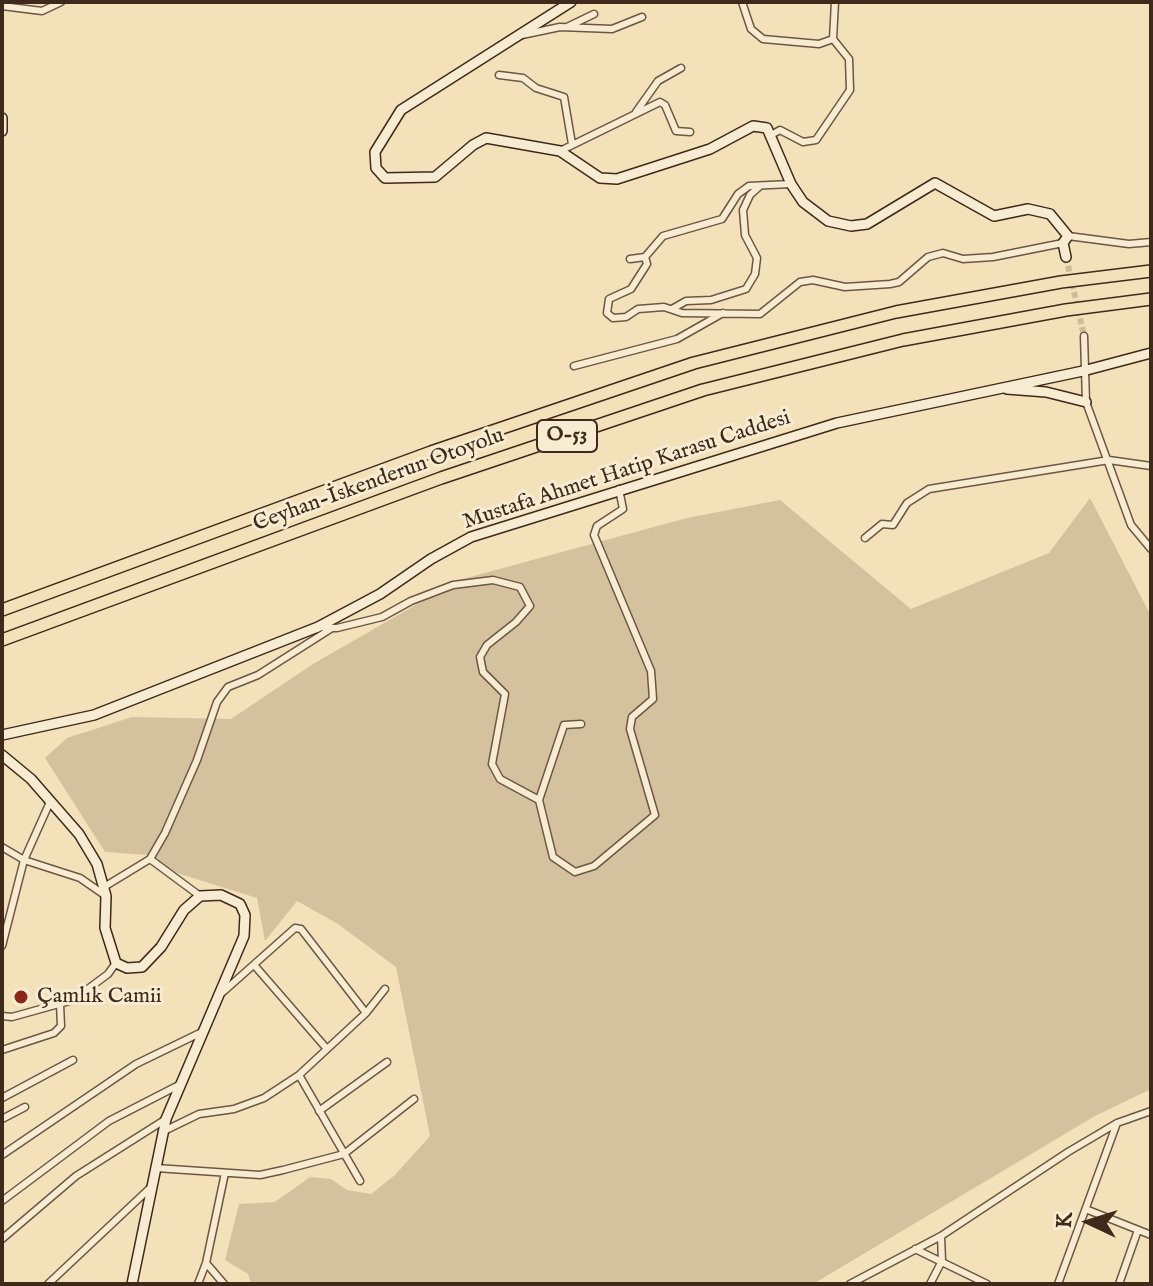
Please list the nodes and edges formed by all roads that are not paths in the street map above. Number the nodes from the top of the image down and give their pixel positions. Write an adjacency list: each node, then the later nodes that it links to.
1 (61, 2): 5 (street)
2 (571, 2): 9 (street)
3 (742, 2): 10 (street)
4 (835, 2): 10 (street)
5 (2, 6)
6 (594, 14): 8 (street)
7 (642, 17): 8 (street)
8 (567, 27): 9 (street)
9 (519, 36): 19 (street)
10 (833, 39): 17 (street)
11 (681, 68): 13 (street)
12 (499, 75): 18 (street)
13 (636, 112): 16 (street); 18 (street)
14 (2, 118): 15 (street)
15 (2, 131)
16 (690, 132)
17 (771, 135): 19 (street); 20 (street)
18 (572, 144): 19 (street)
19 (560, 151)
20 (791, 184): 21 (street); 22 (street)
21 (760, 186): 24 (street); 29 (street)
22 (1066, 240): 23 (street); 25 (street); 30 (street)
23 (1151, 242)
24 (645, 257): 26 (street); 29 (street)
25 (1066, 257)
26 (630, 259)
27 (1151, 271): 42 (highway, Ceyhan-İskenderun Otoyolu / O-53)
28 (1151, 299): 45 (highway, Ceyhan-İskenderun Otoyolu / O-53)
29 (672, 309): 30 (street)
30 (723, 313): 33 (street)
31 (1084, 336): 34 (street)
32 (1151, 353): 34 (street, Mustafa Ahmet Hatip Karasu Caddesi)
33 (574, 366)
34 (1083, 371): 35 (street, Mustafa Ahmet Hatip Karasu Caddesi); 36 (street)
35 (990, 389): 36 (street); 39 (street, Mustafa Ahmet Hatip Karasu Caddesi)
36 (1086, 402): 37 (street)
37 (1109, 460): 38 (street); 40 (street); 41 (street)
38 (1151, 466)
39 (619, 489): 43 (street, Mustafa Ahmet Hatip Karasu Caddesi); 49 (street)
40 (865, 538)
41 (1151, 549)
42 (2, 610)
43 (318, 627): 44 (street); 47 (street, Mustafa Ahmet Hatip Karasu Caddesi)
44 (333, 628): 49 (street); 52 (street)
45 (2, 640)
46 (581, 724): 49 (street)
47 (2, 735)
48 (5, 760): 50 (street)
49 (539, 800)
50 (50, 802): 53 (street); 54 (street)
51 (2, 847): 53 (street)
52 (150, 859): 54 (street); 55 (street)
53 (24, 860): 54 (street); 57 (street)
54 (105, 892): 59 (street)
55 (200, 896): 59 (street); 62 (street)
56 (2, 908): 57 (street)
57 (13, 910): 58 (street)
58 (2, 946)
59 (116, 963): 63 (street)
60 (255, 966): 62 (street); 64 (street); 67 (street)
61 (385, 989): 64 (street)
62 (220, 994): 66 (street)
63 (60, 1004): 65 (street); 68 (street)
64 (366, 1013): 67 (street)
65 (2, 1016)
66 (205, 1030): 72 (street); 83 (street)
67 (327, 1049): 71 (street)
68 (2, 1050)
69 (73, 1060): 73 (street)
70 (387, 1062): 76 (street)
71 (299, 1075): 76 (street); 81 (street)
72 (181, 1084): 79 (street); 88 (street)
73 (2, 1098)
74 (414, 1099): 82 (street)
75 (25, 1107): 78 (street)
76 (319, 1111): 82 (street)
77 (1151, 1111): 80 (street)
78 (2, 1119)
79 (166, 1119): 81 (street); 93 (street)
80 (1117, 1123): 89 (street); 92 (street)
81 (162, 1132): 84 (street)
82 (344, 1154): 85 (street); 86 (street)
83 (2, 1155)
84 (154, 1168): 85 (street); 87 (street)
85 (225, 1173): 96 (street)
86 (360, 1181)
87 (149, 1189): 97 (street); 98 (street)
88 (2, 1201)
89 (1088, 1210): 90 (street); 104 (street)
90 (1138, 1230): 91 (street); 105 (street)
91 (1151, 1235)
92 (941, 1236): 94 (street); 95 (street)
93 (2, 1239)
94 (915, 1249): 95 (street); 101 (street)
95 (942, 1261): 102 (street); 103 (street)
96 (206, 1263): 99 (street); 100 (street)
97 (131, 1283)
98 (48, 1284)
99 (198, 1284)
100 (224, 1284)
101 (850, 1284)
102 (930, 1284)
103 (987, 1284)
104 (1058, 1284)
105 (1119, 1284)

